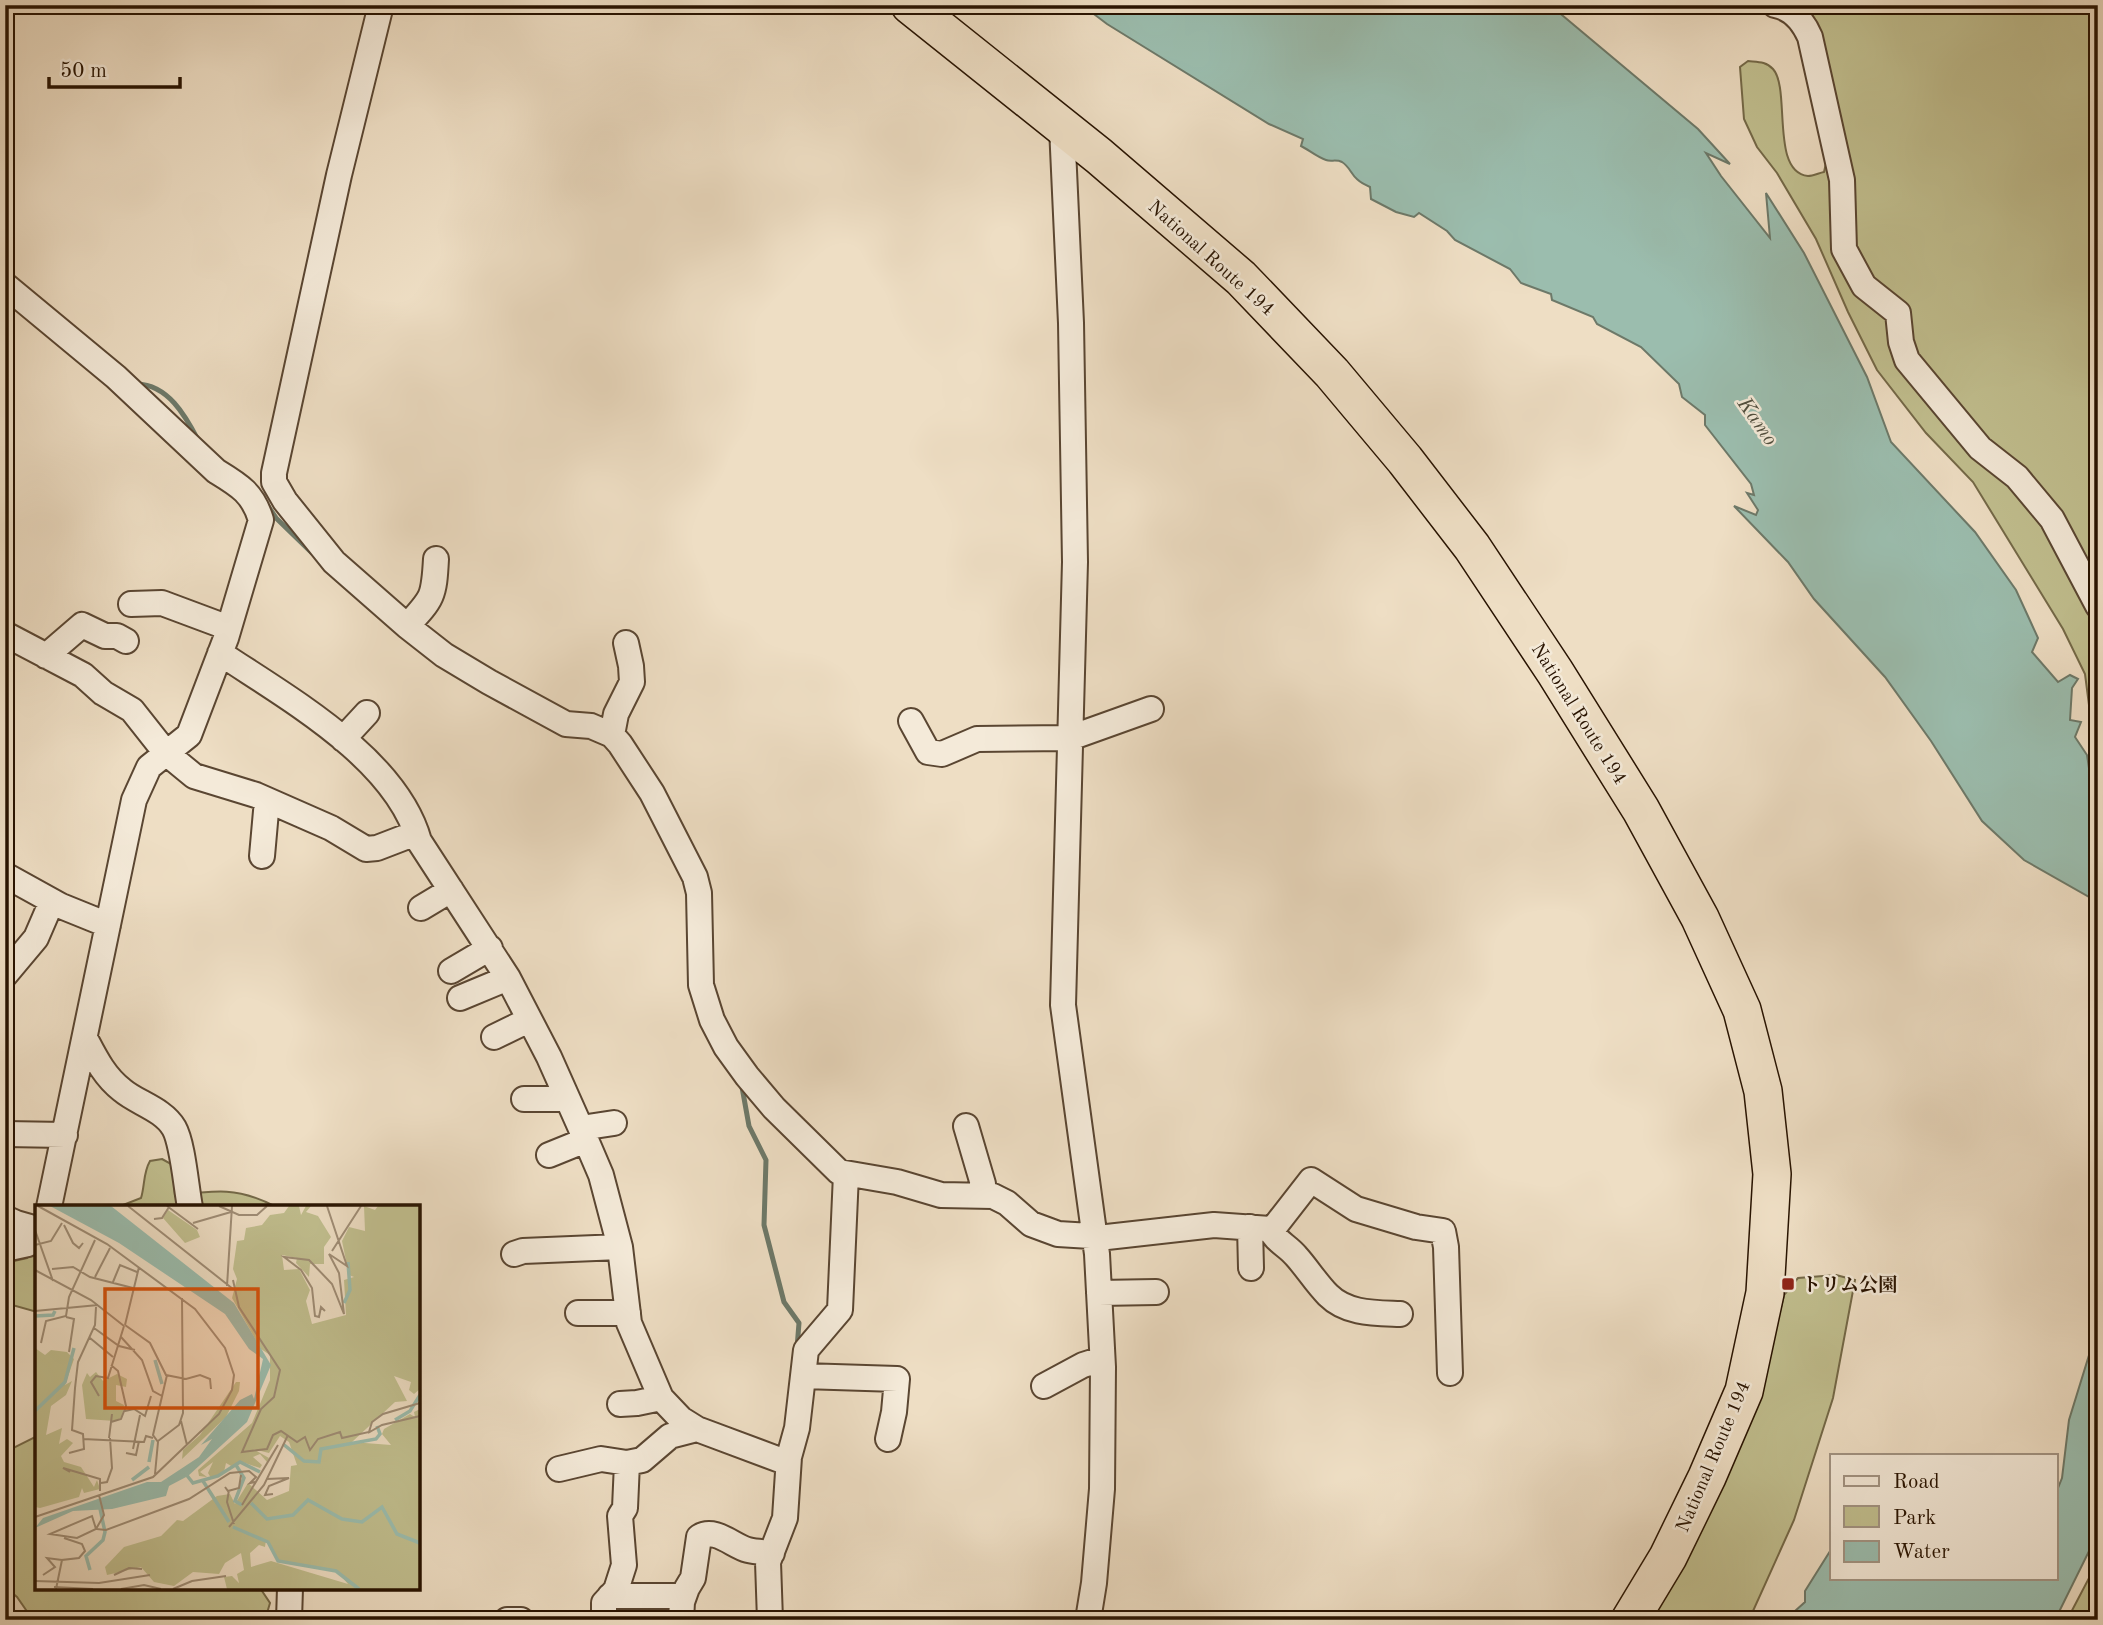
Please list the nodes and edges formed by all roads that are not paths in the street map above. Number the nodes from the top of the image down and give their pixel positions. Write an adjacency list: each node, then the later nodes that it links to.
1 (381, 5): 6 (street)
2 (910, 5): 4 (highway, National Route 194)
3 (1775, 5): 9 (street)
4 (1062, 127): 21 (street); 86 (highway, National Route 194)
5 (5, 285): 6 (street)
6 (267, 496): 10 (street); 11 (street)
7 (436, 559): 10 (street)
8 (131, 604): 11 (street)
9 (2098, 606)
10 (407, 626): 20 (street)
11 (229, 628): 15 (street)
12 (5, 634): 16 (street)
13 (126, 641): 16 (street)
14 (625, 643): 20 (street)
15 (220, 653): 22 (street); 23 (street)
16 (47, 656): 23 (street)
17 (1151, 709): 21 (street)
18 (367, 713): 22 (street)
19 (911, 721): 21 (street)
20 (612, 736): 48 (street)
21 (1070, 738): 56 (street)
22 (343, 739): 25 (street)
23 (166, 753): 24 (street); 31 (street)
24 (267, 800): 25 (street); 26 (street)
25 (416, 833): 28 (street)
26 (262, 856)
27 (5, 875): 29 (street)
28 (451, 890): 30 (street); 32 (street)
29 (52, 901): 31 (street); 34 (street)
30 (421, 908)
31 (108, 925): 39 (street)
32 (489, 948): 33 (street); 35 (street)
33 (451, 971)
34 (5, 975)
35 (508, 978): 36 (street); 37 (street)
36 (460, 998)
37 (529, 1020): 38 (street); 41 (street)
38 (494, 1037)
39 (85, 1038): 46 (street); 51 (street)
40 (524, 1099): 41 (street)
41 (567, 1099): 45 (street)
42 (614, 1123): 45 (street)
43 (966, 1126): 49 (street)
44 (5, 1134): 46 (street)
45 (583, 1134): 47 (street); 57 (street)
46 (65, 1135): 50 (street)
47 (549, 1155)
48 (846, 1174): 49 (street); 68 (street)
49 (983, 1196): 56 (street)
50 (49, 1205)
51 (190, 1205)
52 (5, 1218): 54 (street)
53 (1260, 1228): 56 (street); 60 (street); 65 (street); 67 (street)
54 (35, 1229)
55 (35, 1233): 58 (street)
56 (1094, 1237): 62 (street)
57 (620, 1247): 59 (street); 64 (street)
58 (5, 1249)
59 (514, 1254)
60 (1251, 1268)
61 (1156, 1292): 62 (street)
62 (1099, 1293): 66 (street)
63 (578, 1313): 64 (street)
64 (628, 1313): 70 (street)
65 (1400, 1314)
66 (1102, 1359): 69 (street); 85 (street)
67 (1451, 1373)
68 (803, 1376): 73 (street); 75 (street)
69 (1044, 1386)
70 (661, 1398): 71 (street); 72 (street)
71 (620, 1404)
72 (697, 1429): 74 (street); 75 (street)
73 (888, 1439)
74 (628, 1463): 76 (street); 79 (street)
75 (788, 1463): 77 (street)
76 (559, 1469)
77 (772, 1553): 80 (street); 84 (street)
78 (290, 1590): 81 (street)
79 (607, 1608): 80 (street)
80 (682, 1608)
81 (289, 1620)
82 (507, 1620): 83 (street)
83 (521, 1620)
84 (770, 1620)
85 (1088, 1620)
86 (1630, 1620)

